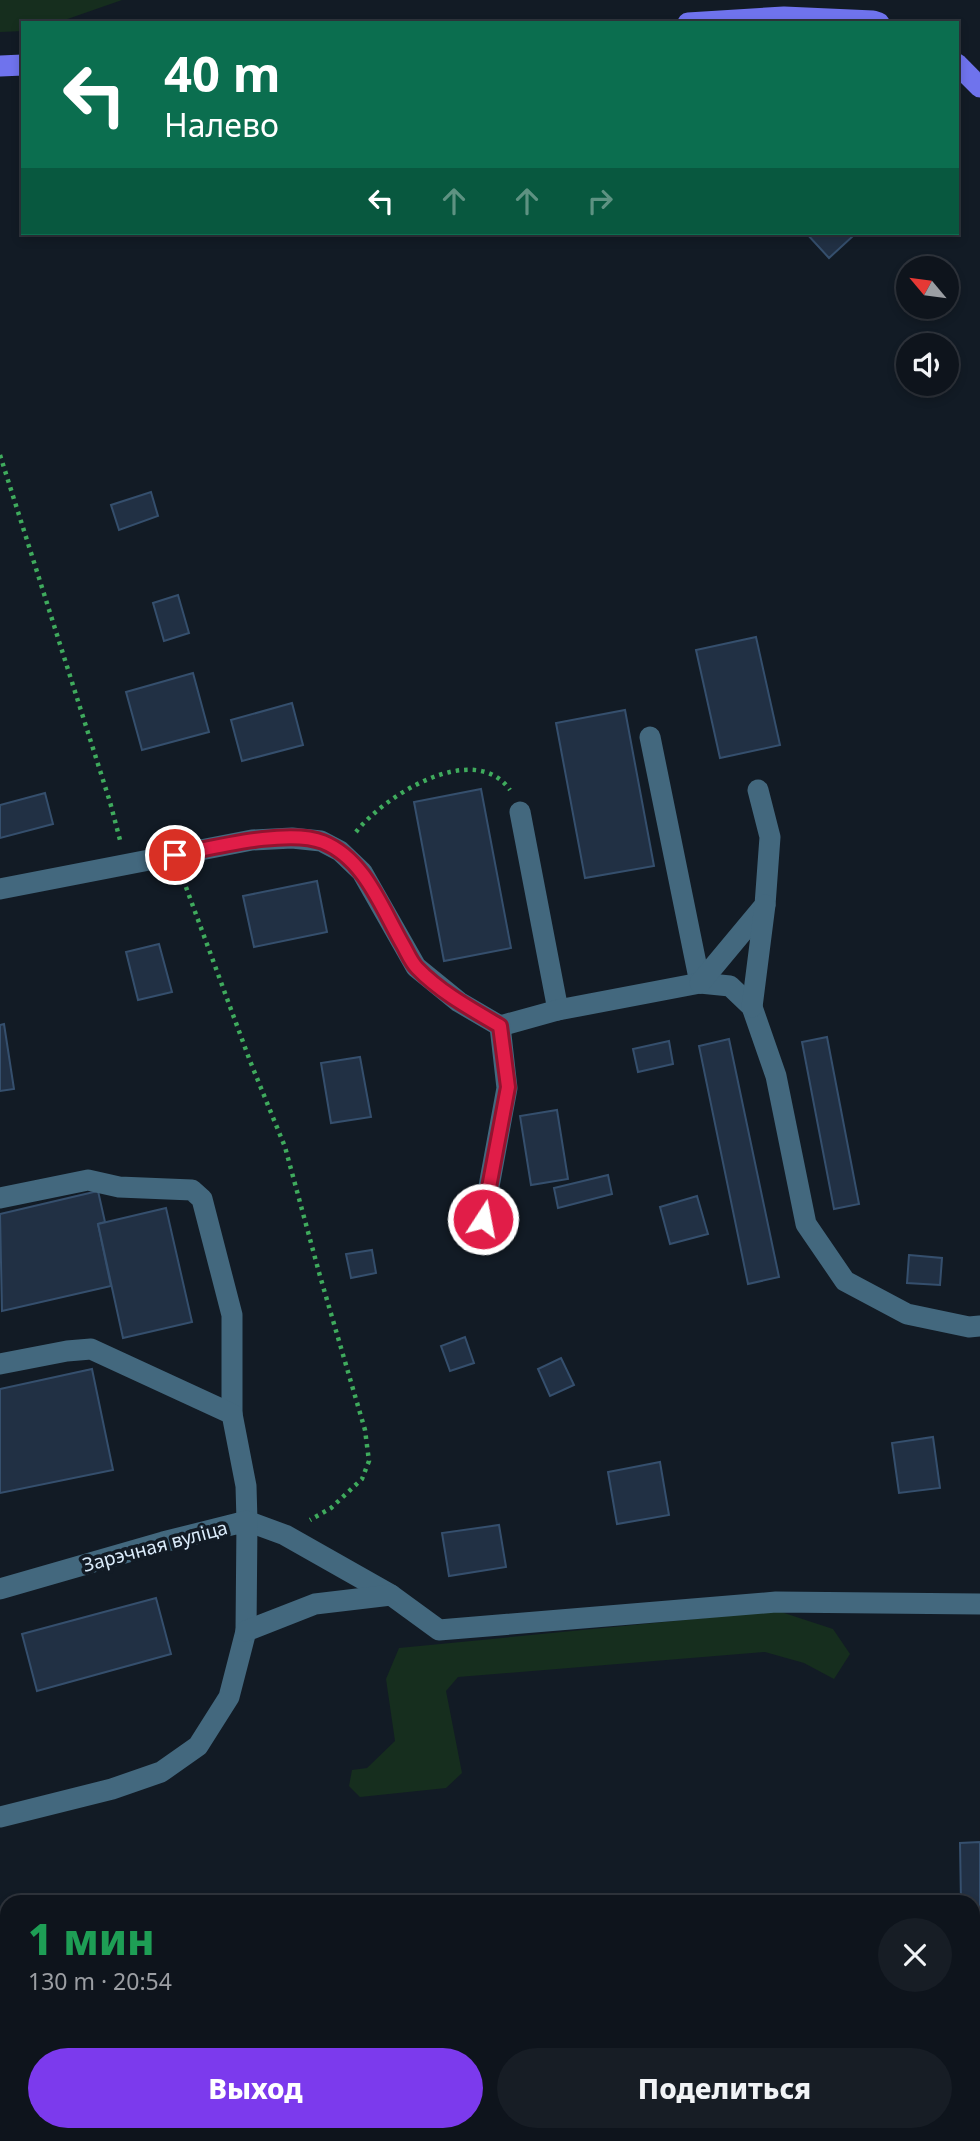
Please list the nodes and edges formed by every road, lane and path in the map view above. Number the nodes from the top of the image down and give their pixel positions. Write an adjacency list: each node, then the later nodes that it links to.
1 (720, 21): 2 (main road)
2 (875, 21)
3 (21, 65): 4 (main road)
4 (0, 66)
5 (959, 66): 6 (main road)
6 (980, 87)
7 (0, 455): 13 (path)
8 (650, 737): 16 (street)
9 (758, 790): 15 (street)
10 (520, 812): 11 (path); 18 (street)
11 (340, 851): 12 (street); 19 (street)
12 (175, 855): 13 (street); 26 (path)
13 (126, 865): 14 (street)
14 (0, 889)
15 (765, 905): 16 (street); 17 (street)
16 (699, 983): 17 (street); 18 (street)
17 (752, 1007): 22 (street)
18 (558, 1010): 19 (street)
19 (500, 1026): 21 (street)
20 (0, 1198): 24 (street)
21 (483, 1219)
22 (980, 1326)
23 (0, 1364): 24 (street)
24 (232, 1414): 25 (street)
25 (247, 1521): 26 (street); 27 (street, Зарэчная вуліца); 30 (street, Зарэчная вуліца)
26 (285, 1535): 28 (street)
27 (0, 1589)
28 (391, 1595): 29 (street); 30 (street)
29 (980, 1604)
30 (246, 1630): 31 (street, Зарэчная вуліца)
31 (0, 1817)

